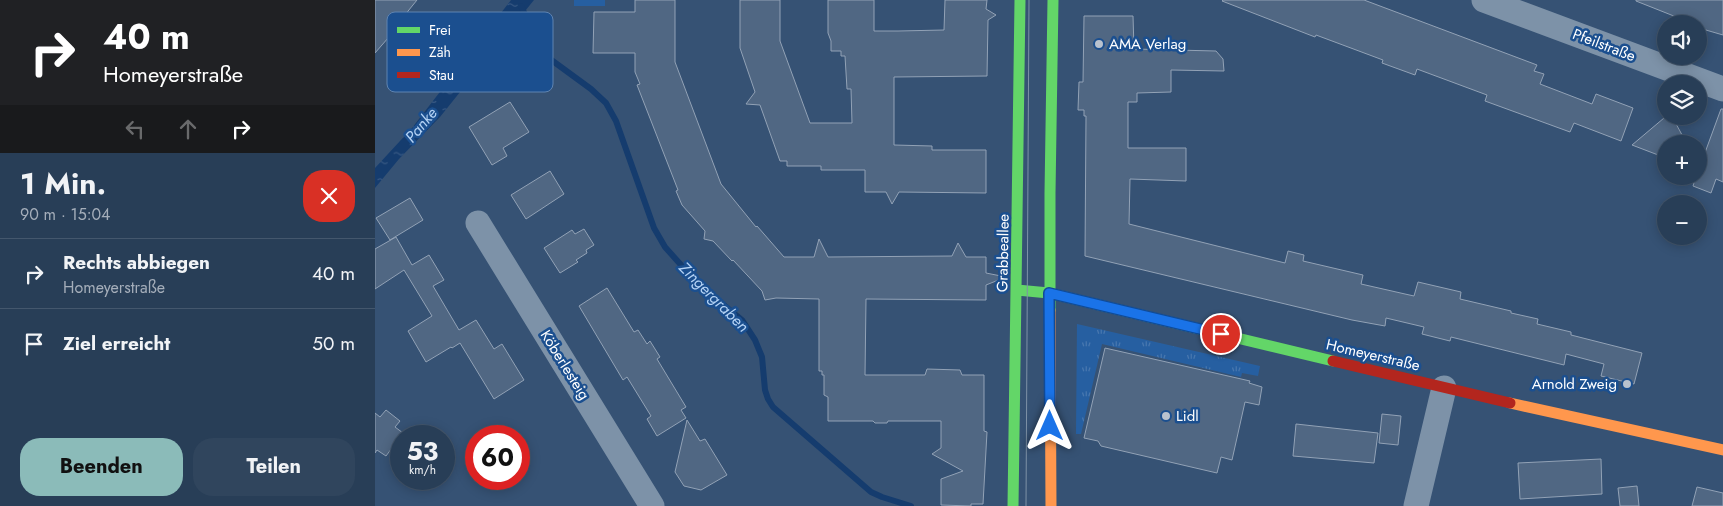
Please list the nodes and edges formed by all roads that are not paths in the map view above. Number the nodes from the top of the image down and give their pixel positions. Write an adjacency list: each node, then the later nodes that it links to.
1 (1020, 0): 6 (main road, Grabbeallee)
2 (1053, 0): 7 (main road)
3 (1484, 0): 4 (street, Pfeilstraße)
4 (1723, 89)
5 (478, 223): 10 (street, Köberlesteig)
6 (1017, 290): 7 (main road, Homeyerstraße); 11 (main road, Grabbeallee)
7 (1049, 293): 8 (main road, Homeyerstraße); 12 (main road)
8 (1444, 388): 9 (main road, Homeyerstraße); 13 (street)
9 (1723, 450)
10 (652, 506)
11 (1013, 506)
12 (1051, 506)
13 (1416, 506)

